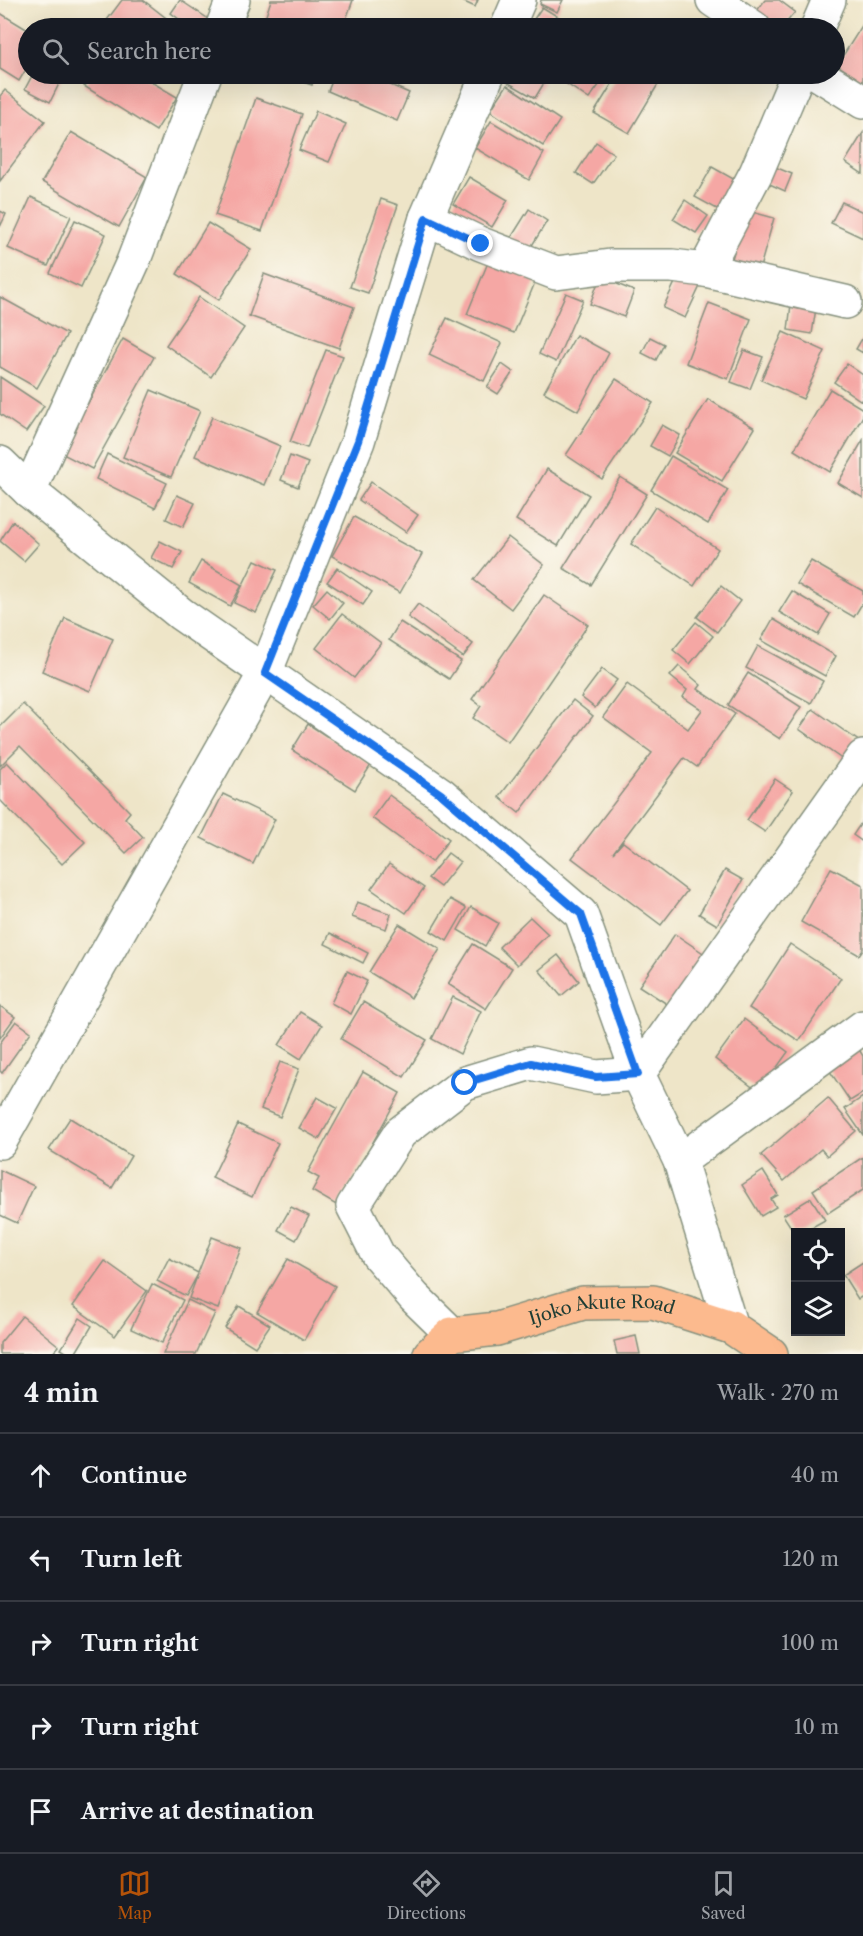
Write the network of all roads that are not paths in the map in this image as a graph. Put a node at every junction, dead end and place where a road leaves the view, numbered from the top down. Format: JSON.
{"nodes":[{"id":1,"x":233,"y":0,"type":"edge"},
{"id":2,"x":519,"y":0,"type":"edge"},
{"id":3,"x":713,"y":0,"type":"edge"},
{"id":4,"x":829,"y":0,"type":"edge"},
{"id":5,"x":226,"y":18,"type":"edge"},
{"id":6,"x":511,"y":18,"type":"edge"},
{"id":7,"x":739,"y":18,"type":"edge"},
{"id":8,"x":821,"y":18,"type":"edge"},
{"id":9,"x":201,"y":84,"type":"edge"},
{"id":10,"x":484,"y":84,"type":"edge"},
{"id":11,"x":794,"y":84,"type":"edge"},
{"id":12,"x":835,"y":84,"type":"edge"},
{"id":13,"x":863,"y":102,"type":"edge"},
{"id":14,"x":426,"y":218,"type":"junction"},
{"id":15,"x":705,"y":270,"type":"junction"},
{"id":16,"x":845,"y":302,"type":"dead end"},
{"id":17,"x":0,"y":463,"type":"edge"},
{"id":18,"x":29,"y":491,"type":"junction"},
{"id":19,"x":265,"y":673,"type":"junction"},
{"id":20,"x":863,"y":757,"type":"edge"},
{"id":21,"x":863,"y":1027,"type":"edge"},
{"id":22,"x":638,"y":1074,"type":"junction"},
{"id":23,"x":0,"y":1142,"type":"edge"},
{"id":24,"x":680,"y":1161,"type":"junction"},
{"id":25,"x":730,"y":1327,"type":"junction"},
{"id":26,"x":441,"y":1344,"type":"edge"},
{"id":27,"x":771,"y":1354,"type":"edge"}],
"edges":[{"from":1,"to":5,"type":"street"},
{"from":2,"to":6,"type":"street"},
{"from":3,"to":7,"type":"street"},
{"from":4,"to":8,"type":"street"},
{"from":9,"to":18,"type":"street"},
{"from":10,"to":14,"type":"street"},
{"from":11,"to":15,"type":"street"},
{"from":12,"to":13,"type":"street"},
{"from":14,"to":15,"type":"street"},
{"from":14,"to":19,"type":"street"},
{"from":15,"to":16,"type":"street"},
{"from":17,"to":18,"type":"street"},
{"from":18,"to":19,"type":"street"},
{"from":19,"to":22,"type":"street"},
{"from":19,"to":23,"type":"street"},
{"from":20,"to":22,"type":"street"},
{"from":21,"to":24,"type":"street"},
{"from":22,"to":24,"type":"street"},
{"from":22,"to":26,"type":"street"},
{"from":24,"to":25,"type":"street"},
{"from":25,"to":26,"type":"main road","name":"Ijoko Akute Road"},
{"from":25,"to":27,"type":"main road","name":"Ijoko Akute Road"}]}
